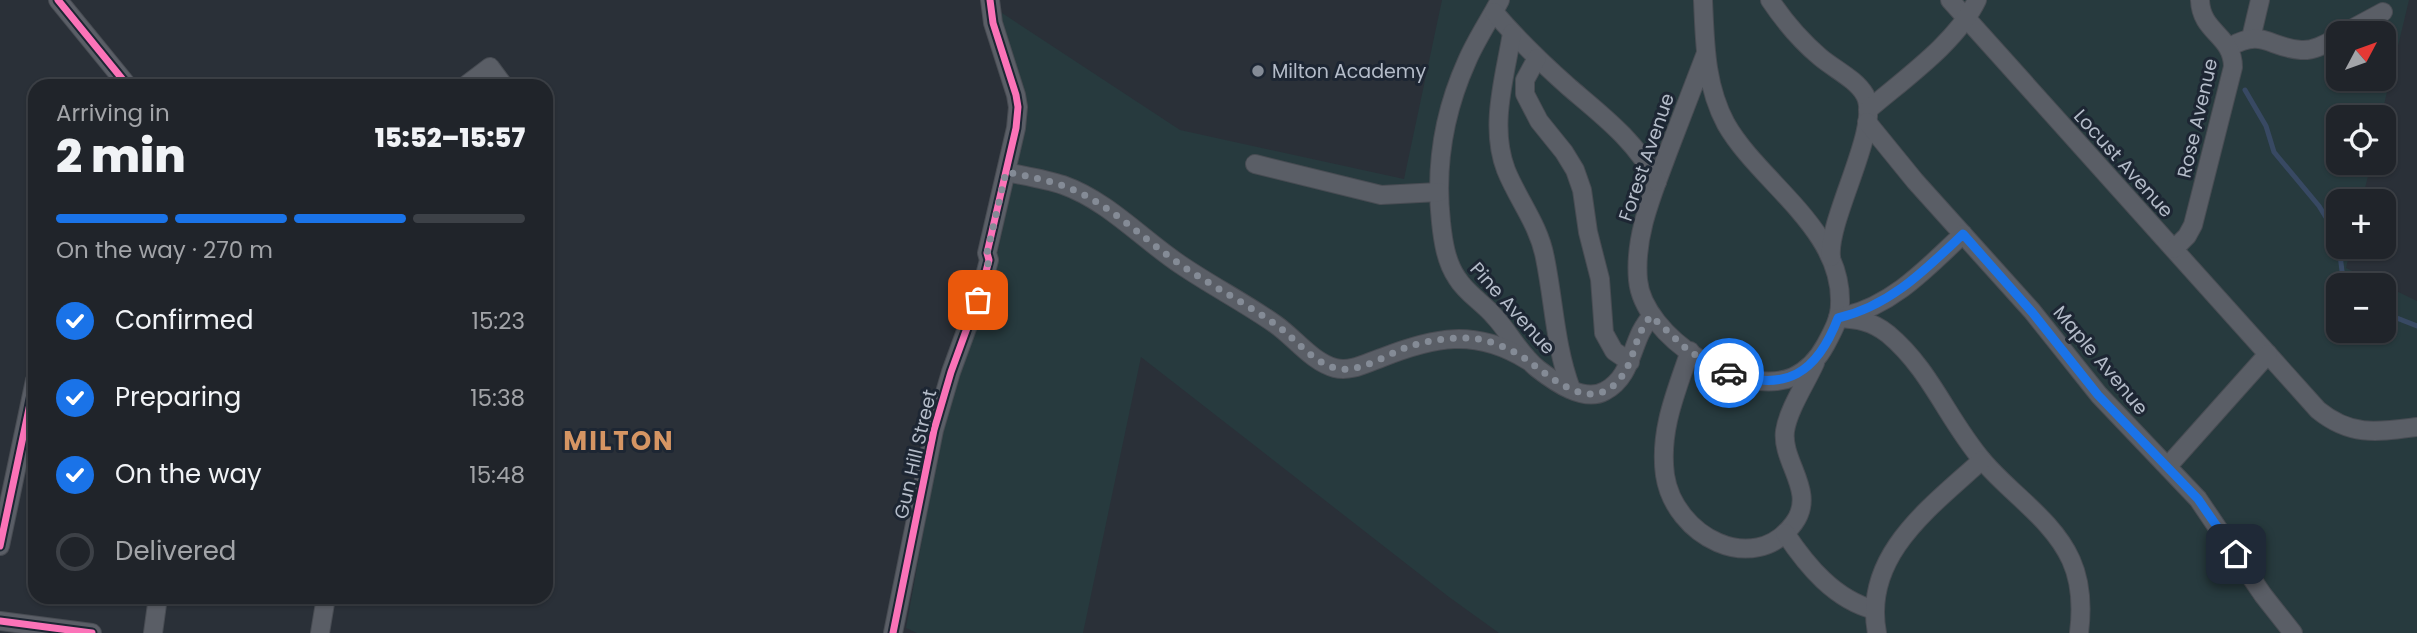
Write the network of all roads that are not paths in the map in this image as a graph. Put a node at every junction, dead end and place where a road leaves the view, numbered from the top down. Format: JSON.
{"nodes":[{"id":1,"x":58,"y":0,"type":"edge"},
{"id":2,"x":990,"y":0,"type":"edge"},
{"id":3,"x":1703,"y":0,"type":"edge"},
{"id":4,"x":1770,"y":0,"type":"edge"},
{"id":5,"x":1950,"y":0,"type":"edge"},
{"id":6,"x":1977,"y":0,"type":"edge"},
{"id":7,"x":2200,"y":0,"type":"edge"},
{"id":8,"x":2260,"y":0,"type":"edge"},
{"id":9,"x":1497,"y":6,"type":"edge"},
{"id":10,"x":2383,"y":12,"type":"dead end"},
{"id":11,"x":1967,"y":19,"type":"junction"},
{"id":12,"x":2366,"y":21,"type":"edge"},
{"id":13,"x":1512,"y":33,"type":"junction"},
{"id":14,"x":2251,"y":38,"type":"junction"},
{"id":15,"x":2326,"y":42,"type":"edge"},
{"id":16,"x":2230,"y":47,"type":"junction"},
{"id":17,"x":1706,"y":53,"type":"junction"},
{"id":18,"x":1537,"y":58,"type":"junction"},
{"id":19,"x":122,"y":79,"type":"edge"},
{"id":20,"x":474,"y":79,"type":"edge"},
{"id":21,"x":499,"y":79,"type":"edge"},
{"id":22,"x":1504,"y":82,"type":"junction"},
{"id":23,"x":1524,"y":86,"type":"junction"},
{"id":24,"x":1867,"y":116,"type":"junction"},
{"id":25,"x":1255,"y":163,"type":"dead end"},
{"id":26,"x":1006,"y":172,"type":"junction"},
{"id":27,"x":1657,"y":182,"type":"junction"},
{"id":28,"x":1439,"y":192,"type":"junction"},
{"id":29,"x":1963,"y":234,"type":"junction"},
{"id":30,"x":2174,"y":249,"type":"junction"},
{"id":31,"x":1832,"y":264,"type":"junction"},
{"id":32,"x":1651,"y":316,"type":"junction"},
{"id":33,"x":1838,"y":318,"type":"junction"},
{"id":34,"x":1690,"y":352,"type":"junction"},
{"id":35,"x":2268,"y":354,"type":"junction"},
{"id":36,"x":1819,"y":355,"type":"junction"},
{"id":37,"x":1527,"y":360,"type":"junction"},
{"id":38,"x":1630,"y":362,"type":"junction"},
{"id":39,"x":1571,"y":389,"type":"junction"},
{"id":40,"x":28,"y":413,"type":"edge"},
{"id":41,"x":2417,"y":427,"type":"edge"},
{"id":42,"x":1982,"y":460,"type":"junction"},
{"id":43,"x":2168,"y":466,"type":"junction"},
{"id":44,"x":1785,"y":533,"type":"junction"},
{"id":45,"x":0,"y":546,"type":"edge"},
{"id":46,"x":157,"y":604,"type":"edge"},
{"id":47,"x":325,"y":604,"type":"edge"},
{"id":48,"x":1875,"y":610,"type":"junction"},
{"id":49,"x":0,"y":621,"type":"edge"},
{"id":50,"x":31,"y":629,"type":"edge"},
{"id":51,"x":92,"y":633,"type":"edge"},
{"id":52,"x":153,"y":633,"type":"edge"},
{"id":53,"x":320,"y":633,"type":"edge"},
{"id":54,"x":893,"y":633,"type":"edge"},
{"id":55,"x":1877,"y":633,"type":"edge"},
{"id":56,"x":2079,"y":633,"type":"edge"},
{"id":57,"x":2293,"y":633,"type":"edge"}],
"edges":[{"from":1,"to":19,"type":"street"},
{"from":2,"to":26,"type":"street","name":"Gun Hill Street"},
{"from":3,"to":17,"type":"street"},
{"from":4,"to":24,"type":"street","name":"Maple Avenue"},
{"from":5,"to":11,"type":"street","name":"Locust Avenue"},
{"from":6,"to":11,"type":"street"},
{"from":7,"to":16,"type":"street","name":"Rose Avenue"},
{"from":8,"to":14,"type":"street"},
{"from":9,"to":13,"type":"street"},
{"from":9,"to":28,"type":"street","name":"Pine Avenue"},
{"from":10,"to":12,"type":"street"},
{"from":11,"to":24,"type":"street"},
{"from":11,"to":30,"type":"street","name":"Locust Avenue"},
{"from":13,"to":18,"type":"street"},
{"from":13,"to":22,"type":"street"},
{"from":14,"to":15,"type":"street"},
{"from":14,"to":16,"type":"street"},
{"from":16,"to":30,"type":"street","name":"Rose Avenue"},
{"from":17,"to":27,"type":"street","name":"Forest Avenue"},
{"from":17,"to":31,"type":"street"},
{"from":18,"to":23,"type":"street"},
{"from":18,"to":27,"type":"street"},
{"from":20,"to":21,"type":"street"},
{"from":22,"to":23,"type":"street"},
{"from":22,"to":39,"type":"street"},
{"from":23,"to":38,"type":"street"},
{"from":24,"to":29,"type":"street","name":"Maple Avenue"},
{"from":24,"to":31,"type":"street"},
{"from":25,"to":28,"type":"street"},
{"from":26,"to":37,"type":"street"},
{"from":26,"to":54,"type":"street","name":"Gun Hill Street"},
{"from":27,"to":32,"type":"street","name":"Forest Avenue"},
{"from":28,"to":37,"type":"street","name":"Pine Avenue"},
{"from":29,"to":33,"type":"street"},
{"from":29,"to":43,"type":"street","name":"Maple Avenue"},
{"from":30,"to":35,"type":"street","name":"Locust Avenue"},
{"from":31,"to":33,"type":"street"},
{"from":32,"to":34,"type":"street"},
{"from":32,"to":38,"type":"street","name":"Pine Avenue"},
{"from":33,"to":36,"type":"street"},
{"from":33,"to":42,"type":"street"},
{"from":34,"to":36,"type":"street"},
{"from":34,"to":44,"type":"street"},
{"from":35,"to":41,"type":"street","name":"Locust Avenue"},
{"from":35,"to":43,"type":"street"},
{"from":36,"to":44,"type":"street"},
{"from":37,"to":39,"type":"street","name":"Pine Avenue"},
{"from":38,"to":39,"type":"street","name":"Pine Avenue"},
{"from":40,"to":45,"type":"street"},
{"from":42,"to":48,"type":"street"},
{"from":42,"to":56,"type":"street"},
{"from":43,"to":57,"type":"street","name":"Maple Avenue"},
{"from":44,"to":48,"type":"street"},
{"from":46,"to":52,"type":"street"},
{"from":47,"to":53,"type":"street"},
{"from":48,"to":55,"type":"street"},
{"from":49,"to":50,"type":"street"},
{"from":50,"to":51,"type":"street"}]}
